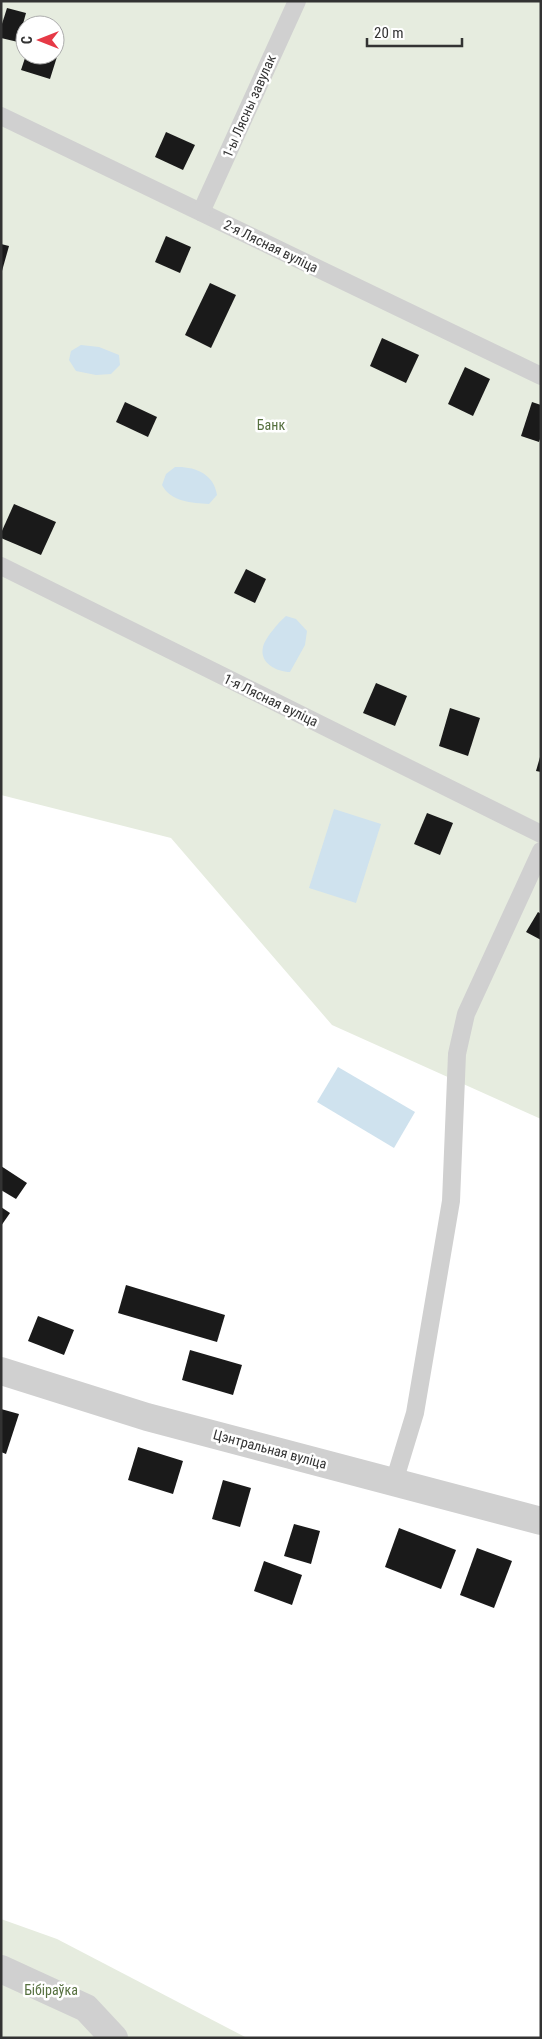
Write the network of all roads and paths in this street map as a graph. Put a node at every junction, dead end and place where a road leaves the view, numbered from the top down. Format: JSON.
{"nodes":[{"id":1,"x":297,"y":1,"type":"edge"},
{"id":2,"x":1,"y":116,"type":"edge"},
{"id":3,"x":201,"y":212,"type":"junction"},
{"id":4,"x":541,"y":376,"type":"edge"},
{"id":5,"x":1,"y":566,"type":"edge"},
{"id":6,"x":541,"y":834,"type":"edge"},
{"id":7,"x":541,"y":851,"type":"edge"},
{"id":8,"x":1,"y":1370,"type":"edge"},
{"id":9,"x":394,"y":1482,"type":"junction"},
{"id":10,"x":541,"y":1521,"type":"edge"},
{"id":11,"x":1,"y":1969,"type":"edge"},
{"id":12,"x":114,"y":2038,"type":"edge"}],
"edges":[{"from":1,"to":3,"type":"lane","name":"1-ы Лясны завулак"},
{"from":2,"to":3,"type":"lane","name":"2-я Лясная вуліца"},
{"from":3,"to":4,"type":"lane","name":"2-я Лясная вуліца"},
{"from":5,"to":6,"type":"lane","name":"1-я Лясная вуліца"},
{"from":7,"to":9,"type":"lane"},
{"from":8,"to":9,"type":"street","name":"Цэнтральная вуліца"},
{"from":9,"to":10,"type":"street","name":"Цэнтральная вуліца"},
{"from":11,"to":12,"type":"street"}]}
